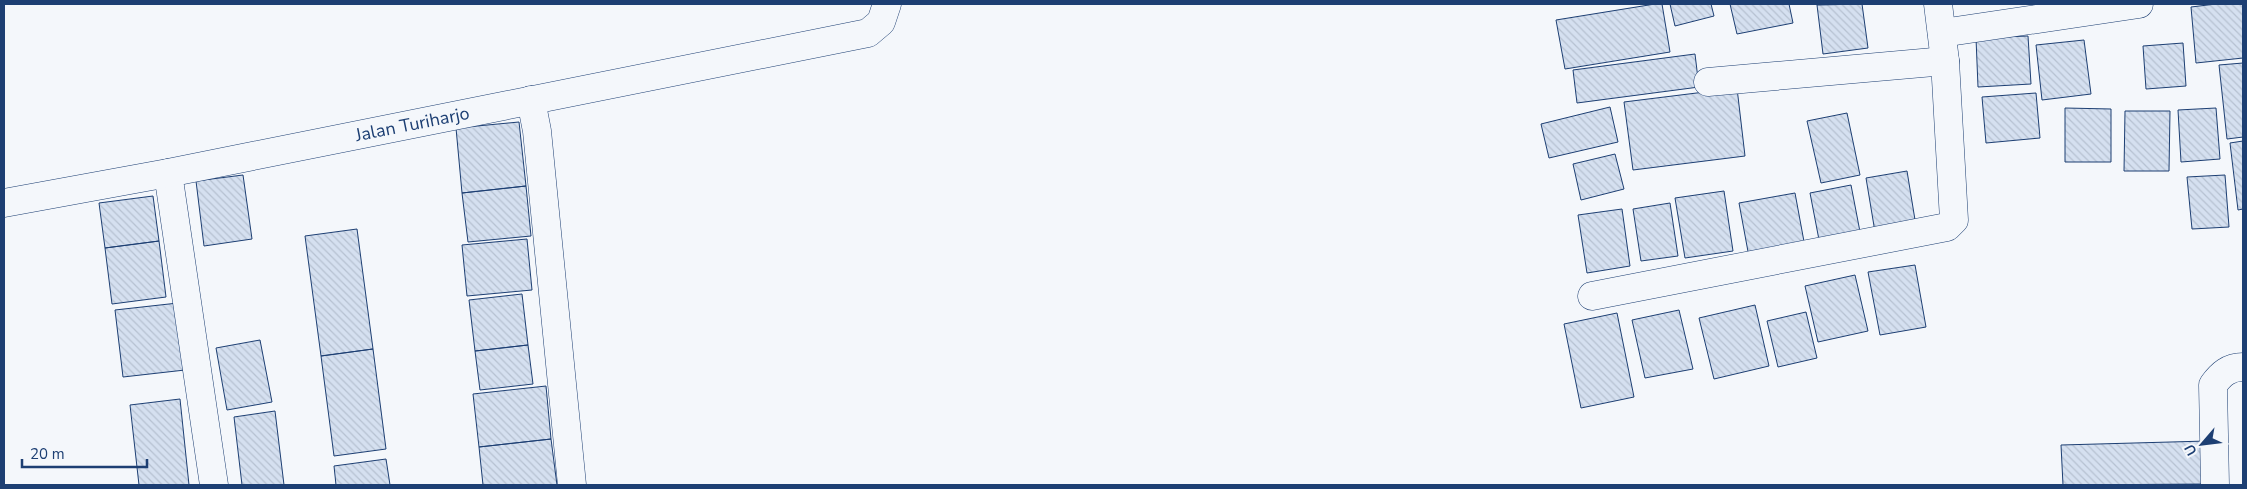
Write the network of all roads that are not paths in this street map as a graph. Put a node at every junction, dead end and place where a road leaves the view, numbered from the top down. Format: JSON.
{"nodes":[{"id":1,"x":887,"y":4,"type":"edge"},
{"id":2,"x":1938,"y":4,"type":"edge"},
{"id":3,"x":2139,"y":4,"type":"edge"},
{"id":4,"x":1942,"y":33,"type":"junction"},
{"id":5,"x":1945,"y":61,"type":"junction"},
{"id":6,"x":1708,"y":82,"type":"dead end"},
{"id":7,"x":531,"y":100,"type":"junction"},
{"id":8,"x":168,"y":173,"type":"junction"},
{"id":9,"x":4,"y":203,"type":"edge"},
{"id":10,"x":1592,"y":296,"type":"dead end"},
{"id":11,"x":2243,"y":367,"type":"edge"},
{"id":12,"x":214,"y":485,"type":"edge"},
{"id":13,"x":572,"y":485,"type":"edge"},
{"id":14,"x":2215,"y":485,"type":"edge"}],
"edges":[{"from":1,"to":7,"type":"street","name":"Jalan Turiharjo"},
{"from":2,"to":4,"type":"street"},
{"from":3,"to":4,"type":"street"},
{"from":4,"to":5,"type":"street"},
{"from":5,"to":6,"type":"street"},
{"from":5,"to":10,"type":"street"},
{"from":7,"to":8,"type":"street","name":"Jalan Turiharjo"},
{"from":7,"to":13,"type":"street"},
{"from":8,"to":9,"type":"street","name":"Jalan Turiharjo"},
{"from":8,"to":12,"type":"street"},
{"from":11,"to":14,"type":"street"}]}
